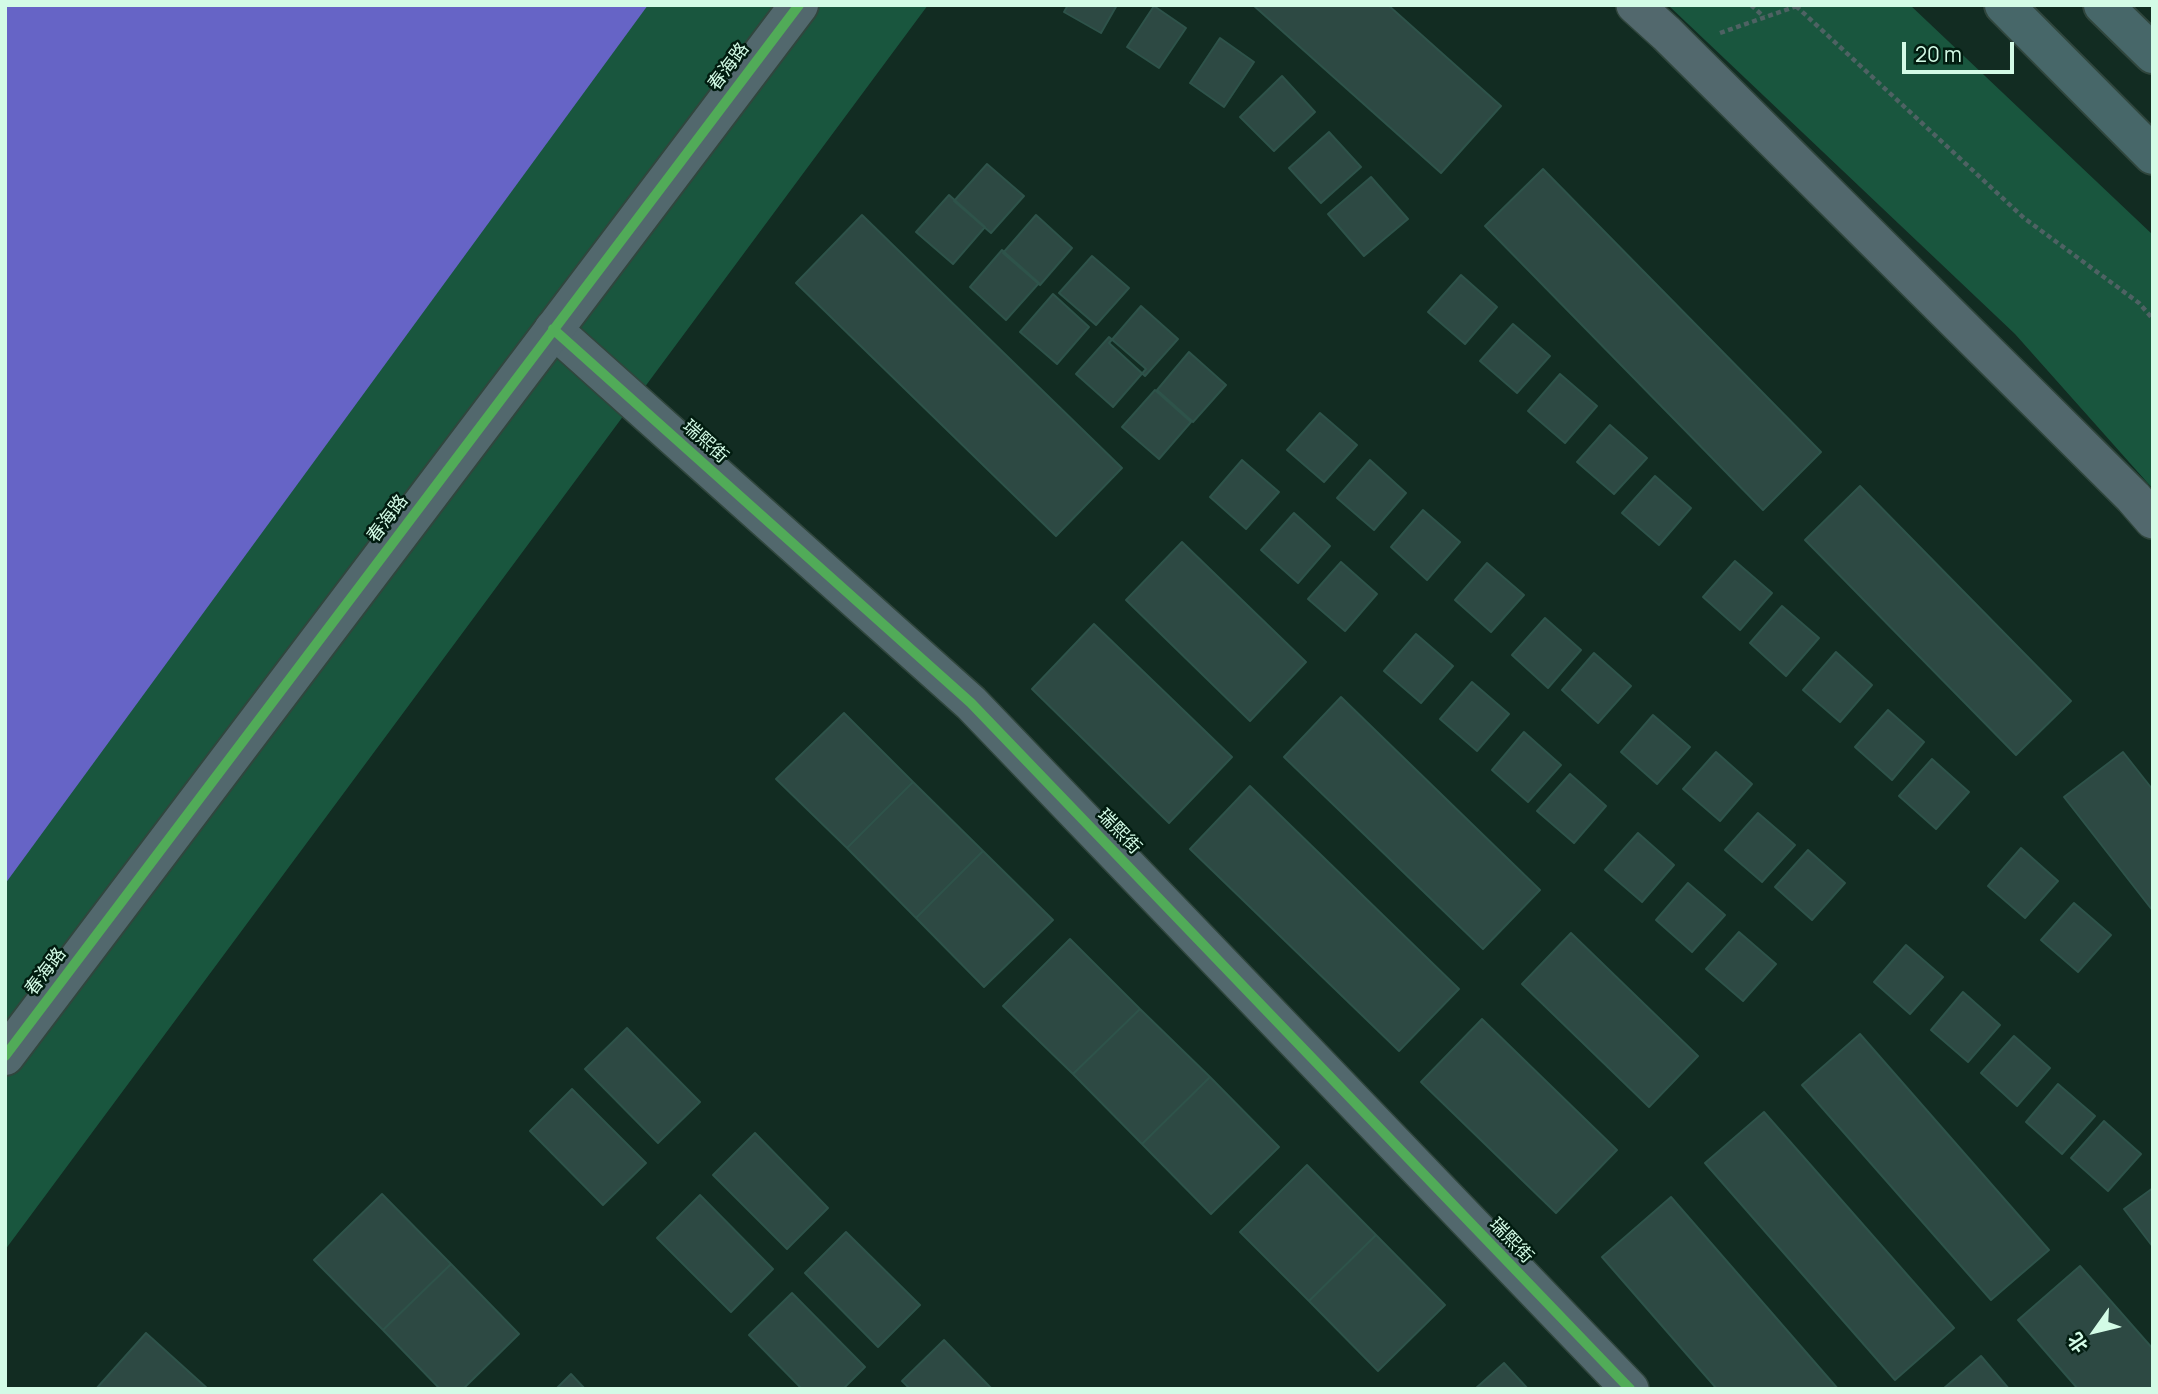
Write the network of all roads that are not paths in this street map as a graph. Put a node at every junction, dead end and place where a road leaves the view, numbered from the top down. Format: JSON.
{"nodes":[{"id":1,"x":800,"y":5,"type":"edge"},
{"id":2,"x":1635,"y":5,"type":"edge"},
{"id":3,"x":2004,"y":5,"type":"edge"},
{"id":4,"x":2103,"y":5,"type":"edge"},
{"id":5,"x":2153,"y":54,"type":"edge"},
{"id":6,"x":2153,"y":155,"type":"edge"},
{"id":7,"x":553,"y":329,"type":"junction"},
{"id":8,"x":2153,"y":520,"type":"edge"},
{"id":9,"x":5,"y":1056,"type":"edge"},
{"id":10,"x":1630,"y":1389,"type":"edge"}],
"edges":[{"from":1,"to":7,"type":"street","name":"春海路"},
{"from":2,"to":8,"type":"street"},
{"from":3,"to":6,"type":"main road"},
{"from":4,"to":5,"type":"main road"},
{"from":7,"to":9,"type":"street","name":"春海路"},
{"from":7,"to":10,"type":"street","name":"瑞熙街"}]}
